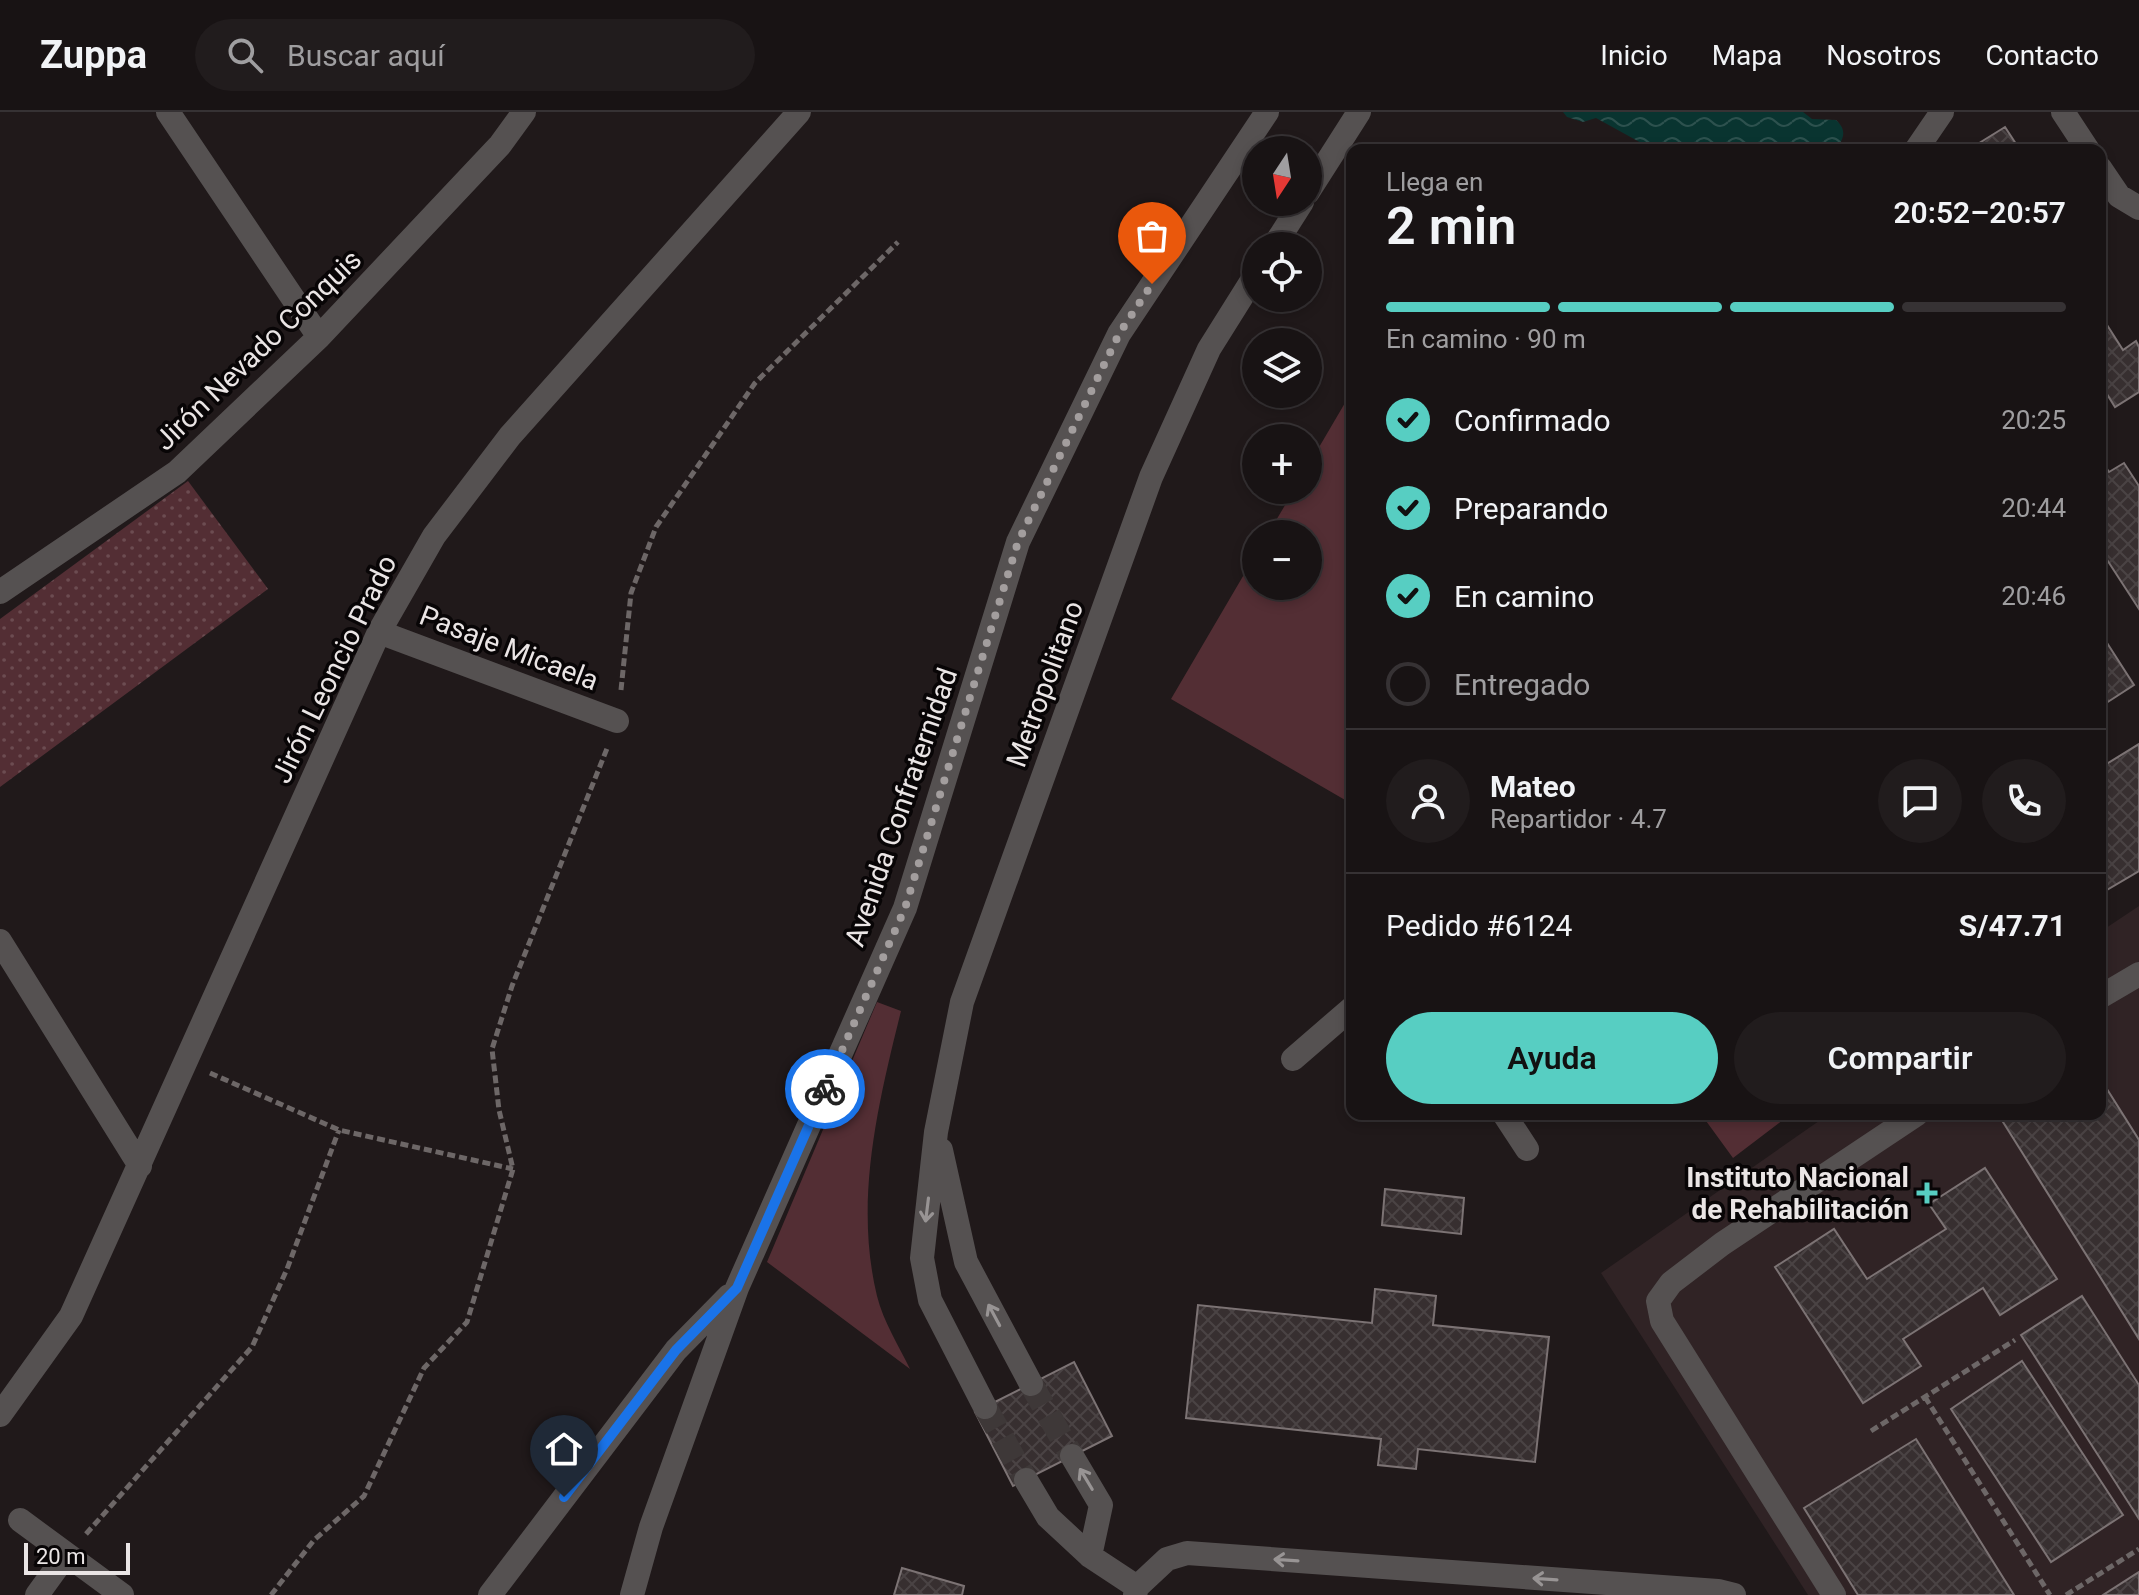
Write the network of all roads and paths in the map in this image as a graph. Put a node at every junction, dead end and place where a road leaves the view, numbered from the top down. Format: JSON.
{"nodes":[{"id":1,"x":168,"y":112,"type":"edge"},
{"id":2,"x":524,"y":112,"type":"edge"},
{"id":3,"x":799,"y":112,"type":"edge"},
{"id":4,"x":1267,"y":112,"type":"edge"},
{"id":5,"x":1359,"y":112,"type":"edge"},
{"id":6,"x":1942,"y":112,"type":"edge"},
{"id":7,"x":2063,"y":112,"type":"edge"},
{"id":8,"x":1920,"y":144,"type":"edge"},
{"id":9,"x":2084,"y":144,"type":"edge"},
{"id":10,"x":1322,"y":170,"type":"edge"},
{"id":11,"x":2106,"y":177,"type":"edge"},
{"id":12,"x":2139,"y":208,"type":"edge"},
{"id":13,"x":898,"y":242,"type":"dead end"},
{"id":14,"x":1242,"y":296,"type":"edge"},
{"id":15,"x":319,"y":337,"type":"junction"},
{"id":16,"x":0,"y":592,"type":"edge"},
{"id":17,"x":379,"y":632,"type":"junction"},
{"id":18,"x":617,"y":721,"type":"junction"},
{"id":19,"x":0,"y":941,"type":"edge"},
{"id":20,"x":2139,"y":974,"type":"edge"},
{"id":21,"x":2106,"y":993,"type":"edge"},
{"id":22,"x":1346,"y":1013,"type":"edge"},
{"id":23,"x":1293,"y":1059,"type":"dead end"},
{"id":24,"x":185,"y":1062,"type":"junction"},
{"id":25,"x":1508,"y":1120,"type":"edge"},
{"id":26,"x":1908,"y":1120,"type":"edge"},
{"id":27,"x":339,"y":1130,"type":"junction"},
{"id":28,"x":936,"y":1132,"type":"junction"},
{"id":29,"x":1527,"y":1149,"type":"dead end"},
{"id":30,"x":140,"y":1166,"type":"junction"},
{"id":31,"x":513,"y":1169,"type":"junction"},
{"id":32,"x":737,"y":1288,"type":"junction"},
{"id":33,"x":2015,"y":1340,"type":"dead end"},
{"id":34,"x":1031,"y":1384,"type":"tunnel mouth"},
{"id":35,"x":1925,"y":1397,"type":"junction"},
{"id":36,"x":985,"y":1407,"type":"tunnel mouth"},
{"id":37,"x":0,"y":1415,"type":"edge"},
{"id":38,"x":1871,"y":1431,"type":"dead end"},
{"id":39,"x":1072,"y":1456,"type":"tunnel mouth"},
{"id":40,"x":1026,"y":1480,"type":"tunnel mouth"},
{"id":41,"x":20,"y":1520,"type":"dead end"},
{"id":42,"x":2139,"y":1549,"type":"edge"},
{"id":43,"x":66,"y":1555,"type":"junction"},
{"id":44,"x":1090,"y":1556,"type":"junction"},
{"id":45,"x":1136,"y":1591,"type":"edge"},
{"id":46,"x":37,"y":1595,"type":"edge"},
{"id":47,"x":122,"y":1595,"type":"edge"},
{"id":48,"x":271,"y":1595,"type":"edge"},
{"id":49,"x":490,"y":1595,"type":"edge"},
{"id":50,"x":632,"y":1595,"type":"edge"},
{"id":51,"x":1734,"y":1595,"type":"edge"},
{"id":52,"x":1834,"y":1595,"type":"edge"},
{"id":53,"x":2050,"y":1595,"type":"edge"},
{"id":54,"x":2066,"y":1595,"type":"edge"}],
"edges":[{"from":1,"to":15,"type":"street"},
{"from":2,"to":15,"type":"street","name":"Jirón Nevado Conquis"},
{"from":3,"to":17,"type":"street","name":"Jirón Leoncio Prado"},
{"from":4,"to":32,"type":"street","name":"Avenida Confraternidad"},
{"from":5,"to":10,"type":"street"},
{"from":6,"to":8,"type":"street"},
{"from":7,"to":9,"type":"street"},
{"from":11,"to":12,"type":"street"},
{"from":13,"to":18,"type":"path"},
{"from":14,"to":28,"type":"street","name":"Metropolitano"},
{"from":15,"to":16,"type":"street","name":"Jirón Nevado Conquis"},
{"from":17,"to":18,"type":"street","name":"Pasaje Micaela"},
{"from":17,"to":24,"type":"street","name":"Jirón Leoncio Prado"},
{"from":18,"to":31,"type":"path"},
{"from":19,"to":30,"type":"street"},
{"from":20,"to":21,"type":"street"},
{"from":22,"to":23,"type":"street"},
{"from":24,"to":27,"type":"path"},
{"from":24,"to":30,"type":"street","name":"Jirón Leoncio Prado"},
{"from":25,"to":29,"type":"street"},
{"from":26,"to":52,"type":"street"},
{"from":27,"to":31,"type":"path"},
{"from":27,"to":43,"type":"path"},
{"from":34,"to":28,"type":"street","name":"Metropolitano","one_way":true},
{"from":28,"to":36,"type":"street","name":"Metropolitano","one_way":true},
{"from":30,"to":37,"type":"street","name":"Jirón Leoncio Prado"},
{"from":31,"to":48,"type":"path"},
{"from":32,"to":49,"type":"street"},
{"from":32,"to":50,"type":"street","name":"Avenida Confraternidad"},
{"from":33,"to":35,"type":"path"},
{"from":35,"to":38,"type":"path"},
{"from":35,"to":53,"type":"path"},
{"from":44,"to":39,"type":"street","one_way":true},
{"from":40,"to":44,"type":"street"},
{"from":41,"to":43,"type":"street"},
{"from":42,"to":54,"type":"path"},
{"from":43,"to":46,"type":"street"},
{"from":43,"to":47,"type":"street"},
{"from":44,"to":45,"type":"street"},
{"from":51,"to":45,"type":"street","one_way":true}]}
